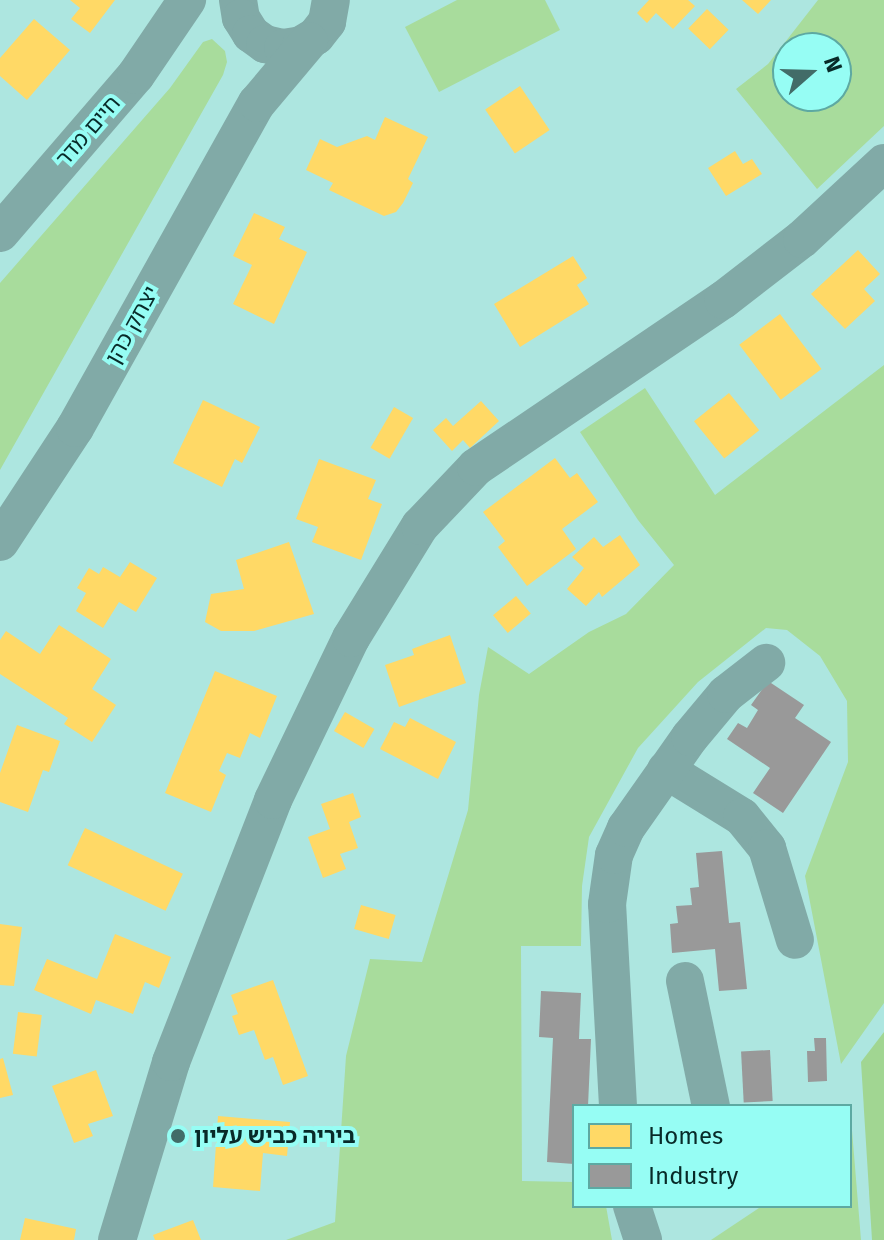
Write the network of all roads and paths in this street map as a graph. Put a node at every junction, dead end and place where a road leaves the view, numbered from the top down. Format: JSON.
{"nodes":[{"id":1,"x":183,"y":7,"type":"edge"},
{"id":2,"x":328,"y":16,"type":"edge"},
{"id":3,"x":245,"y":20,"type":"edge"},
{"id":4,"x":257,"y":103,"type":"junction"},
{"id":5,"x":884,"y":163,"type":"edge"},
{"id":6,"x":0,"y":233,"type":"edge"},
{"id":7,"x":0,"y":542,"type":"edge"},
{"id":8,"x":766,"y":663,"type":"dead end"},
{"id":9,"x":666,"y":770,"type":"junction"},
{"id":10,"x":795,"y":940,"type":"dead end"},
{"id":11,"x":685,"y":981,"type":"dead end"},
{"id":12,"x":618,"y":1104,"type":"edge"},
{"id":13,"x":711,"y":1104,"type":"edge"},
{"id":14,"x":117,"y":1240,"type":"edge"}],
"edges":[{"from":1,"to":3,"type":"street","name":"חיים מדר"},
{"from":1,"to":6,"type":"street","name":"חיים מדר"},
{"from":2,"to":3,"type":"street","name":"חיים מדר"},
{"from":2,"to":4,"type":"street","name":"יצחק כהן"},
{"from":3,"to":4,"type":"street","name":"יצחק כהן"},
{"from":4,"to":7,"type":"street","name":"יצחק כהן"},
{"from":5,"to":14,"type":"street"},
{"from":8,"to":9,"type":"street"},
{"from":9,"to":10,"type":"street"},
{"from":9,"to":12,"type":"street"},
{"from":11,"to":13,"type":"street"}]}
